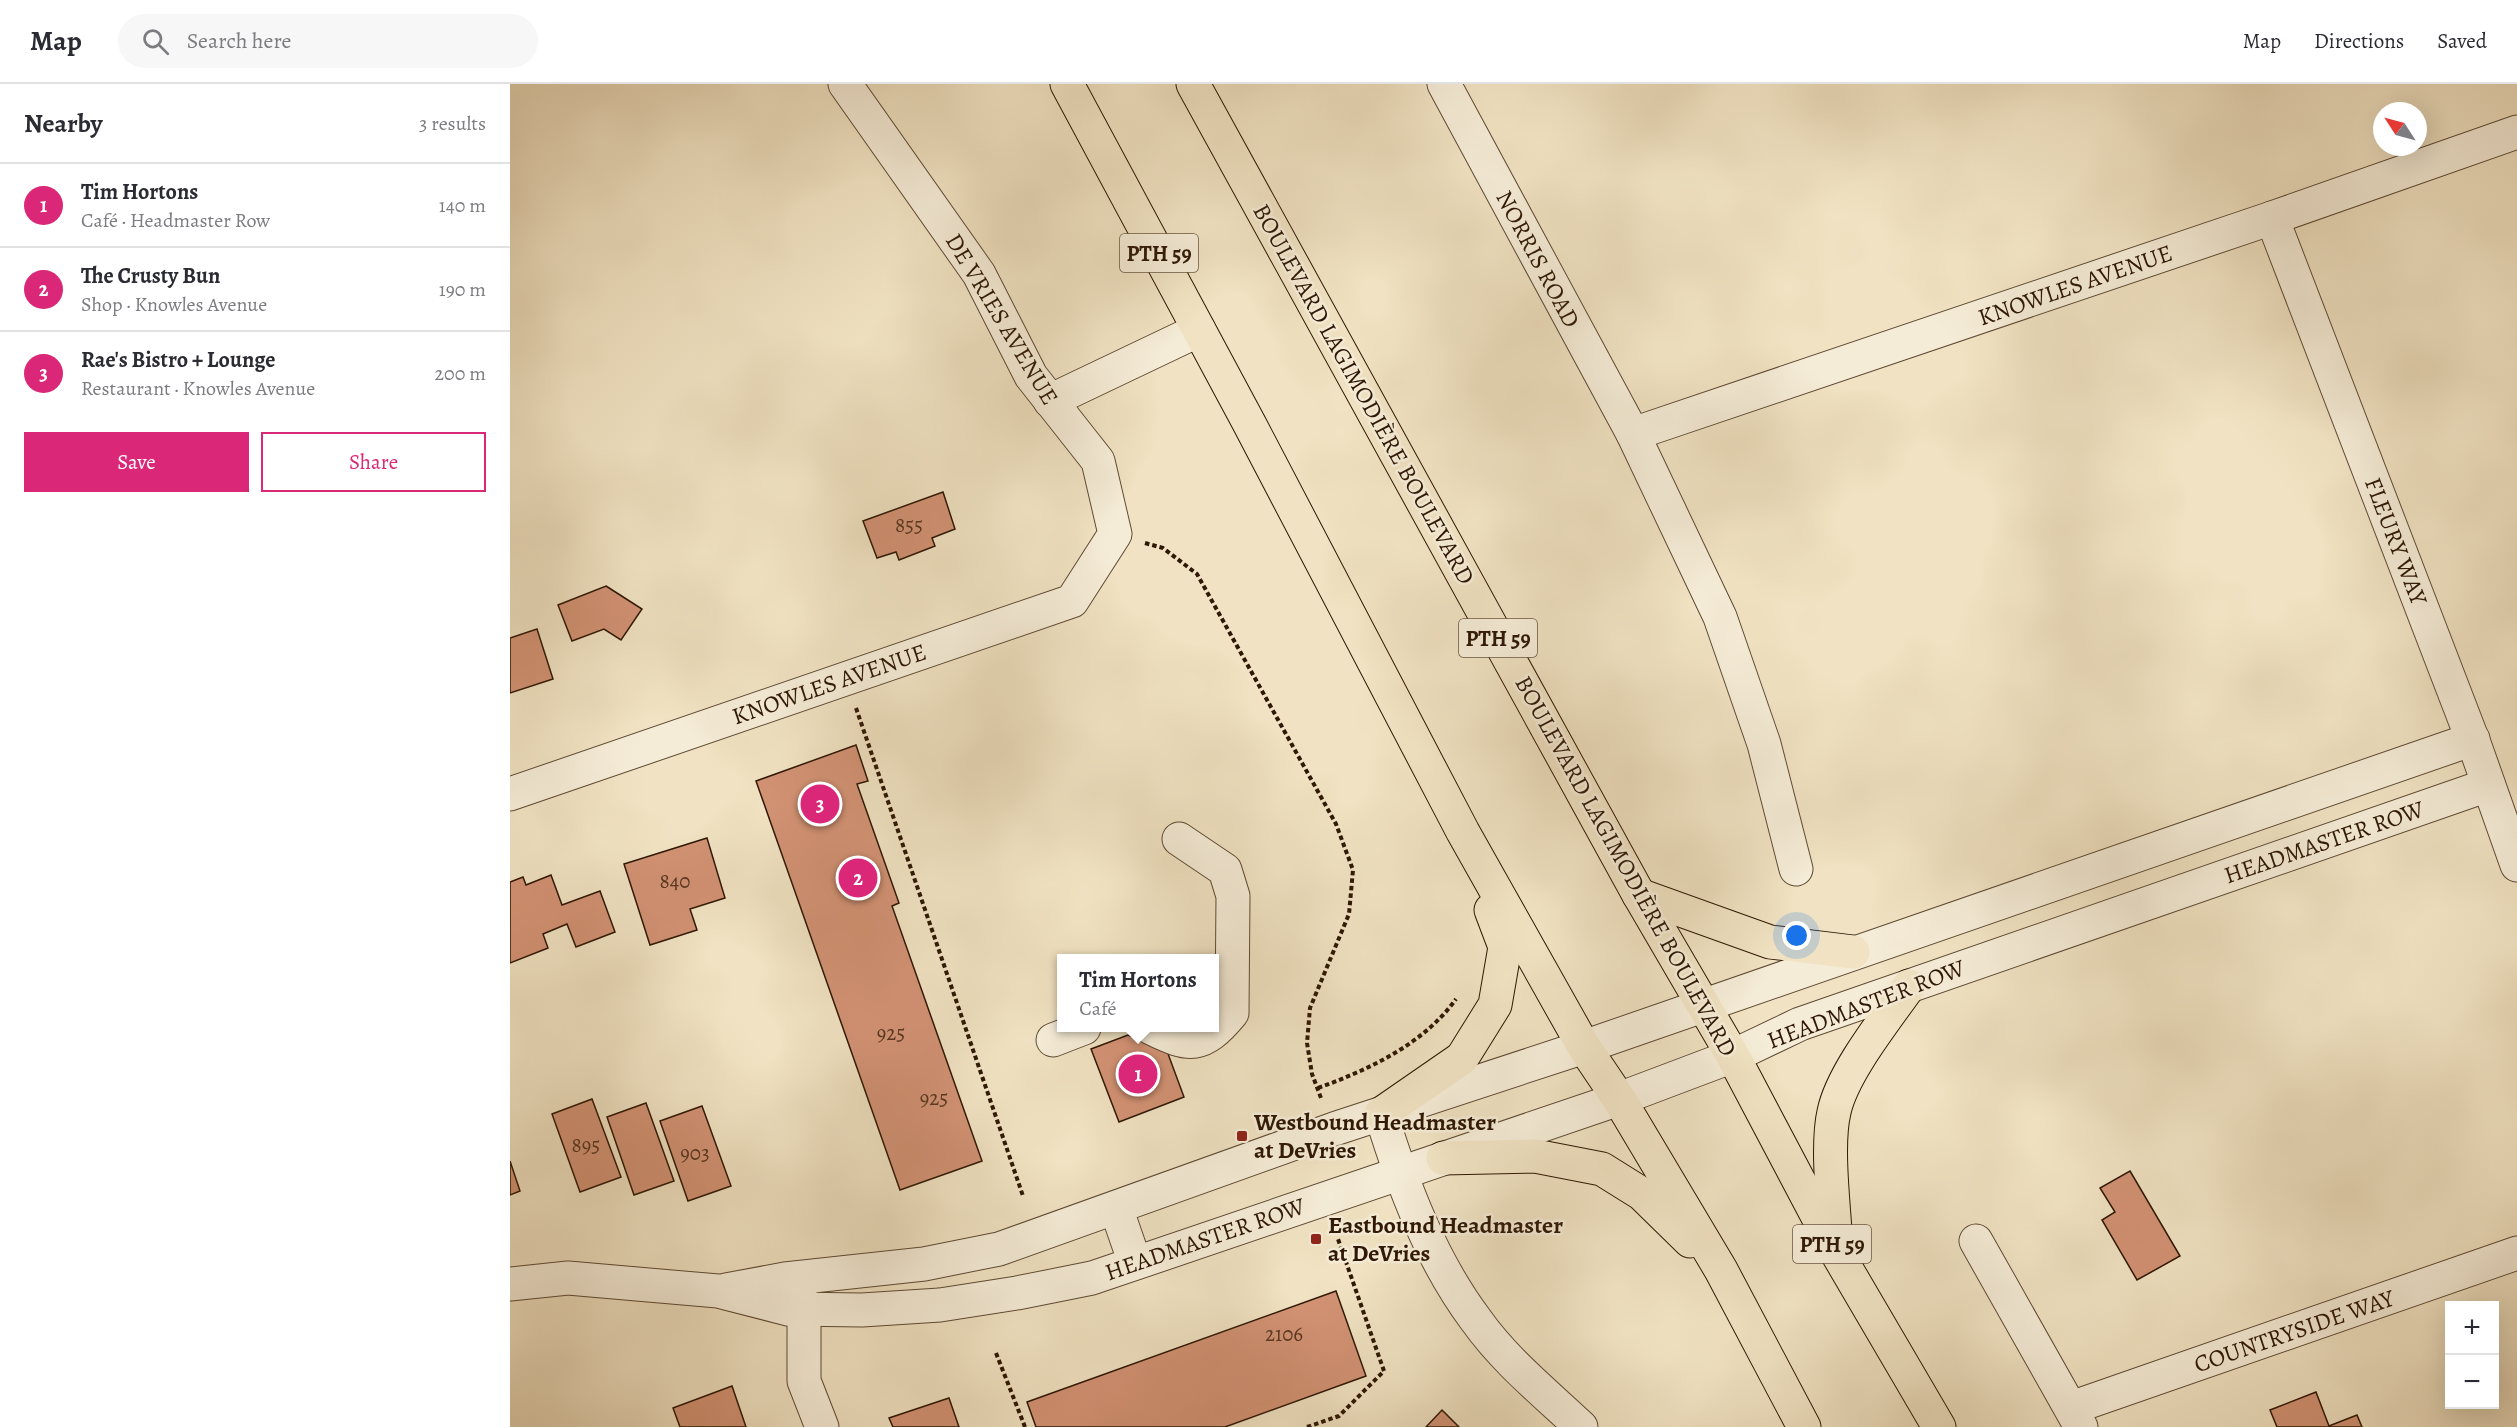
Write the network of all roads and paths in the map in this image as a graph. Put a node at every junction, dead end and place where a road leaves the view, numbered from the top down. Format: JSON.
{"nodes":[{"id":1,"x":845,"y":84,"type":"edge"},
{"id":2,"x":1067,"y":84,"type":"edge"},
{"id":3,"x":1193,"y":84,"type":"edge"},
{"id":4,"x":1444,"y":84,"type":"edge"},
{"id":5,"x":2517,"y":132,"type":"edge"},
{"id":6,"x":2272,"y":218,"type":"junction"},
{"id":7,"x":1199,"y":330,"type":"junction"},
{"id":8,"x":1050,"y":401,"type":"junction"},
{"id":9,"x":1633,"y":435,"type":"junction"},
{"id":10,"x":1115,"y":534,"type":"junction"},
{"id":11,"x":845,"y":679,"type":"junction"},
{"id":12,"x":2473,"y":739,"type":"junction"},
{"id":13,"x":2488,"y":785,"type":"junction"},
{"id":14,"x":510,"y":794,"type":"edge"},
{"id":15,"x":1463,"y":832,"type":"junction"},
{"id":16,"x":1179,"y":839,"type":"dead end"},
{"id":17,"x":2517,"y":864,"type":"edge"},
{"id":18,"x":1796,"y":869,"type":"dead end"},
{"id":19,"x":1639,"y":895,"type":"junction"},
{"id":20,"x":1853,"y":952,"type":"junction"},
{"id":21,"x":1909,"y":986,"type":"junction"},
{"id":22,"x":1462,"y":992,"type":"dead end"},
{"id":23,"x":1701,"y":1005,"type":"junction"},
{"id":24,"x":1219,"y":1028,"type":"edge"},
{"id":25,"x":1074,"y":1032,"type":"edge"},
{"id":26,"x":1160,"y":1032,"type":"edge"},
{"id":27,"x":1213,"y":1032,"type":"edge"},
{"id":28,"x":1053,"y":1040,"type":"dead end"},
{"id":29,"x":1584,"y":1047,"type":"junction"},
{"id":30,"x":1733,"y":1056,"type":"junction"},
{"id":31,"x":1318,"y":1088,"type":"junction"},
{"id":32,"x":1619,"y":1099,"type":"junction"},
{"id":33,"x":1382,"y":1114,"type":"junction"},
{"id":34,"x":1334,"y":1129,"type":"junction"},
{"id":35,"x":1443,"y":1158,"type":"junction"},
{"id":36,"x":1399,"y":1173,"type":"junction"},
{"id":37,"x":1023,"y":1196,"type":"dead end"},
{"id":38,"x":1116,"y":1208,"type":"junction"},
{"id":39,"x":1338,"y":1239,"type":"dead end"},
{"id":40,"x":1976,"y":1240,"type":"dead end"},
{"id":41,"x":1836,"y":1253,"type":"junction"},
{"id":42,"x":2517,"y":1253,"type":"edge"},
{"id":43,"x":1136,"y":1263,"type":"junction"},
{"id":44,"x":1721,"y":1270,"type":"junction"},
{"id":45,"x":796,"y":1277,"type":"junction"},
{"id":46,"x":510,"y":1284,"type":"edge"},
{"id":47,"x":718,"y":1291,"type":"junction"},
{"id":48,"x":804,"y":1309,"type":"junction"},
{"id":49,"x":996,"y":1353,"type":"dead end"},
{"id":50,"x":2076,"y":1418,"type":"edge"},
{"id":51,"x":822,"y":1427,"type":"edge"},
{"id":52,"x":1025,"y":1427,"type":"edge"},
{"id":53,"x":1307,"y":1427,"type":"edge"},
{"id":54,"x":1581,"y":1427,"type":"edge"},
{"id":55,"x":1804,"y":1427,"type":"edge"},
{"id":56,"x":1939,"y":1427,"type":"edge"}],
"edges":[{"from":1,"to":8,"type":"street","name":"DE VRIES AVENUE"},
{"from":2,"to":7,"type":"main road","number":"PTH 59"},
{"from":3,"to":19,"type":"main road","name":"BOULEVARD LAGIMODIÈRE BOULEVARD","number":"PTH 59"},
{"from":4,"to":9,"type":"street","name":"NORRIS ROAD"},
{"from":5,"to":6,"type":"street","name":"KNOWLES AVENUE"},
{"from":6,"to":9,"type":"street","name":"KNOWLES AVENUE"},
{"from":6,"to":12,"type":"street","name":"FLEURY WAY"},
{"from":7,"to":8,"type":"street"},
{"from":7,"to":15,"type":"main road","number":"PTH 59"},
{"from":8,"to":10,"type":"street","name":"DE VRIES AVENUE"},
{"from":9,"to":18,"type":"street","name":"NORRIS ROAD"},
{"from":10,"to":11,"type":"street","name":"KNOWLES AVENUE"},
{"from":10,"to":31,"type":"path"},
{"from":11,"to":14,"type":"street","name":"KNOWLES AVENUE"},
{"from":11,"to":37,"type":"path"},
{"from":12,"to":13,"type":"street","name":"FLEURY WAY"},
{"from":12,"to":20,"type":"street","name":"HEADMASTER ROW"},
{"from":13,"to":17,"type":"street","name":"FLEURY WAY"},
{"from":13,"to":21,"type":"street","name":"HEADMASTER ROW"},
{"from":15,"to":29,"type":"main road","number":"PTH 59"},
{"from":15,"to":33,"type":"main road"},
{"from":16,"to":24,"type":"street"},
{"from":19,"to":20,"type":"main road"},
{"from":19,"to":23,"type":"main road","name":"BOULEVARD LAGIMODIÈRE BOULEVARD","number":"PTH 59"},
{"from":20,"to":23,"type":"street","name":"HEADMASTER ROW"},
{"from":21,"to":30,"type":"street","name":"HEADMASTER ROW"},
{"from":21,"to":41,"type":"main road"},
{"from":22,"to":31,"type":"path"},
{"from":23,"to":29,"type":"street","name":"HEADMASTER ROW"},
{"from":23,"to":30,"type":"main road","name":"BOULEVARD LAGIMODIÈRE BOULEVARD","number":"PTH 59"},
{"from":25,"to":28,"type":"street"},
{"from":26,"to":27,"type":"street"},
{"from":29,"to":32,"type":"main road","number":"PTH 59"},
{"from":29,"to":33,"type":"street","name":"HEADMASTER ROW"},
{"from":30,"to":32,"type":"street","name":"HEADMASTER ROW"},
{"from":30,"to":41,"type":"main road","name":"BOULEVARD LAGIMODIÈRE BOULEVARD","number":"PTH 59"},
{"from":31,"to":34,"type":"path"},
{"from":32,"to":35,"type":"street","name":"HEADMASTER ROW"},
{"from":32,"to":44,"type":"main road","number":"PTH 59"},
{"from":33,"to":34,"type":"street","name":"HEADMASTER ROW"},
{"from":33,"to":36,"type":"street"},
{"from":34,"to":38,"type":"street","name":"HEADMASTER ROW"},
{"from":35,"to":36,"type":"street","name":"HEADMASTER ROW"},
{"from":35,"to":44,"type":"main road"},
{"from":36,"to":43,"type":"street","name":"HEADMASTER ROW"},
{"from":36,"to":54,"type":"street"},
{"from":38,"to":43,"type":"street"},
{"from":38,"to":45,"type":"street","name":"HEADMASTER ROW"},
{"from":39,"to":53,"type":"path"},
{"from":40,"to":50,"type":"street"},
{"from":41,"to":56,"type":"main road","name":"BOULEVARD LAGIMODIÈRE BOULEVARD","number":"PTH 59"},
{"from":42,"to":50,"type":"street","name":"COUNTRYSIDE WAY"},
{"from":43,"to":48,"type":"street","name":"HEADMASTER ROW"},
{"from":44,"to":55,"type":"main road","number":"PTH 59"},
{"from":45,"to":47,"type":"street","name":"HEADMASTER ROW"},
{"from":45,"to":48,"type":"street"},
{"from":46,"to":47,"type":"street","name":"HEADMASTER ROW"},
{"from":47,"to":48,"type":"street","name":"HEADMASTER ROW"},
{"from":48,"to":51,"type":"street"},
{"from":49,"to":52,"type":"path"}]}
